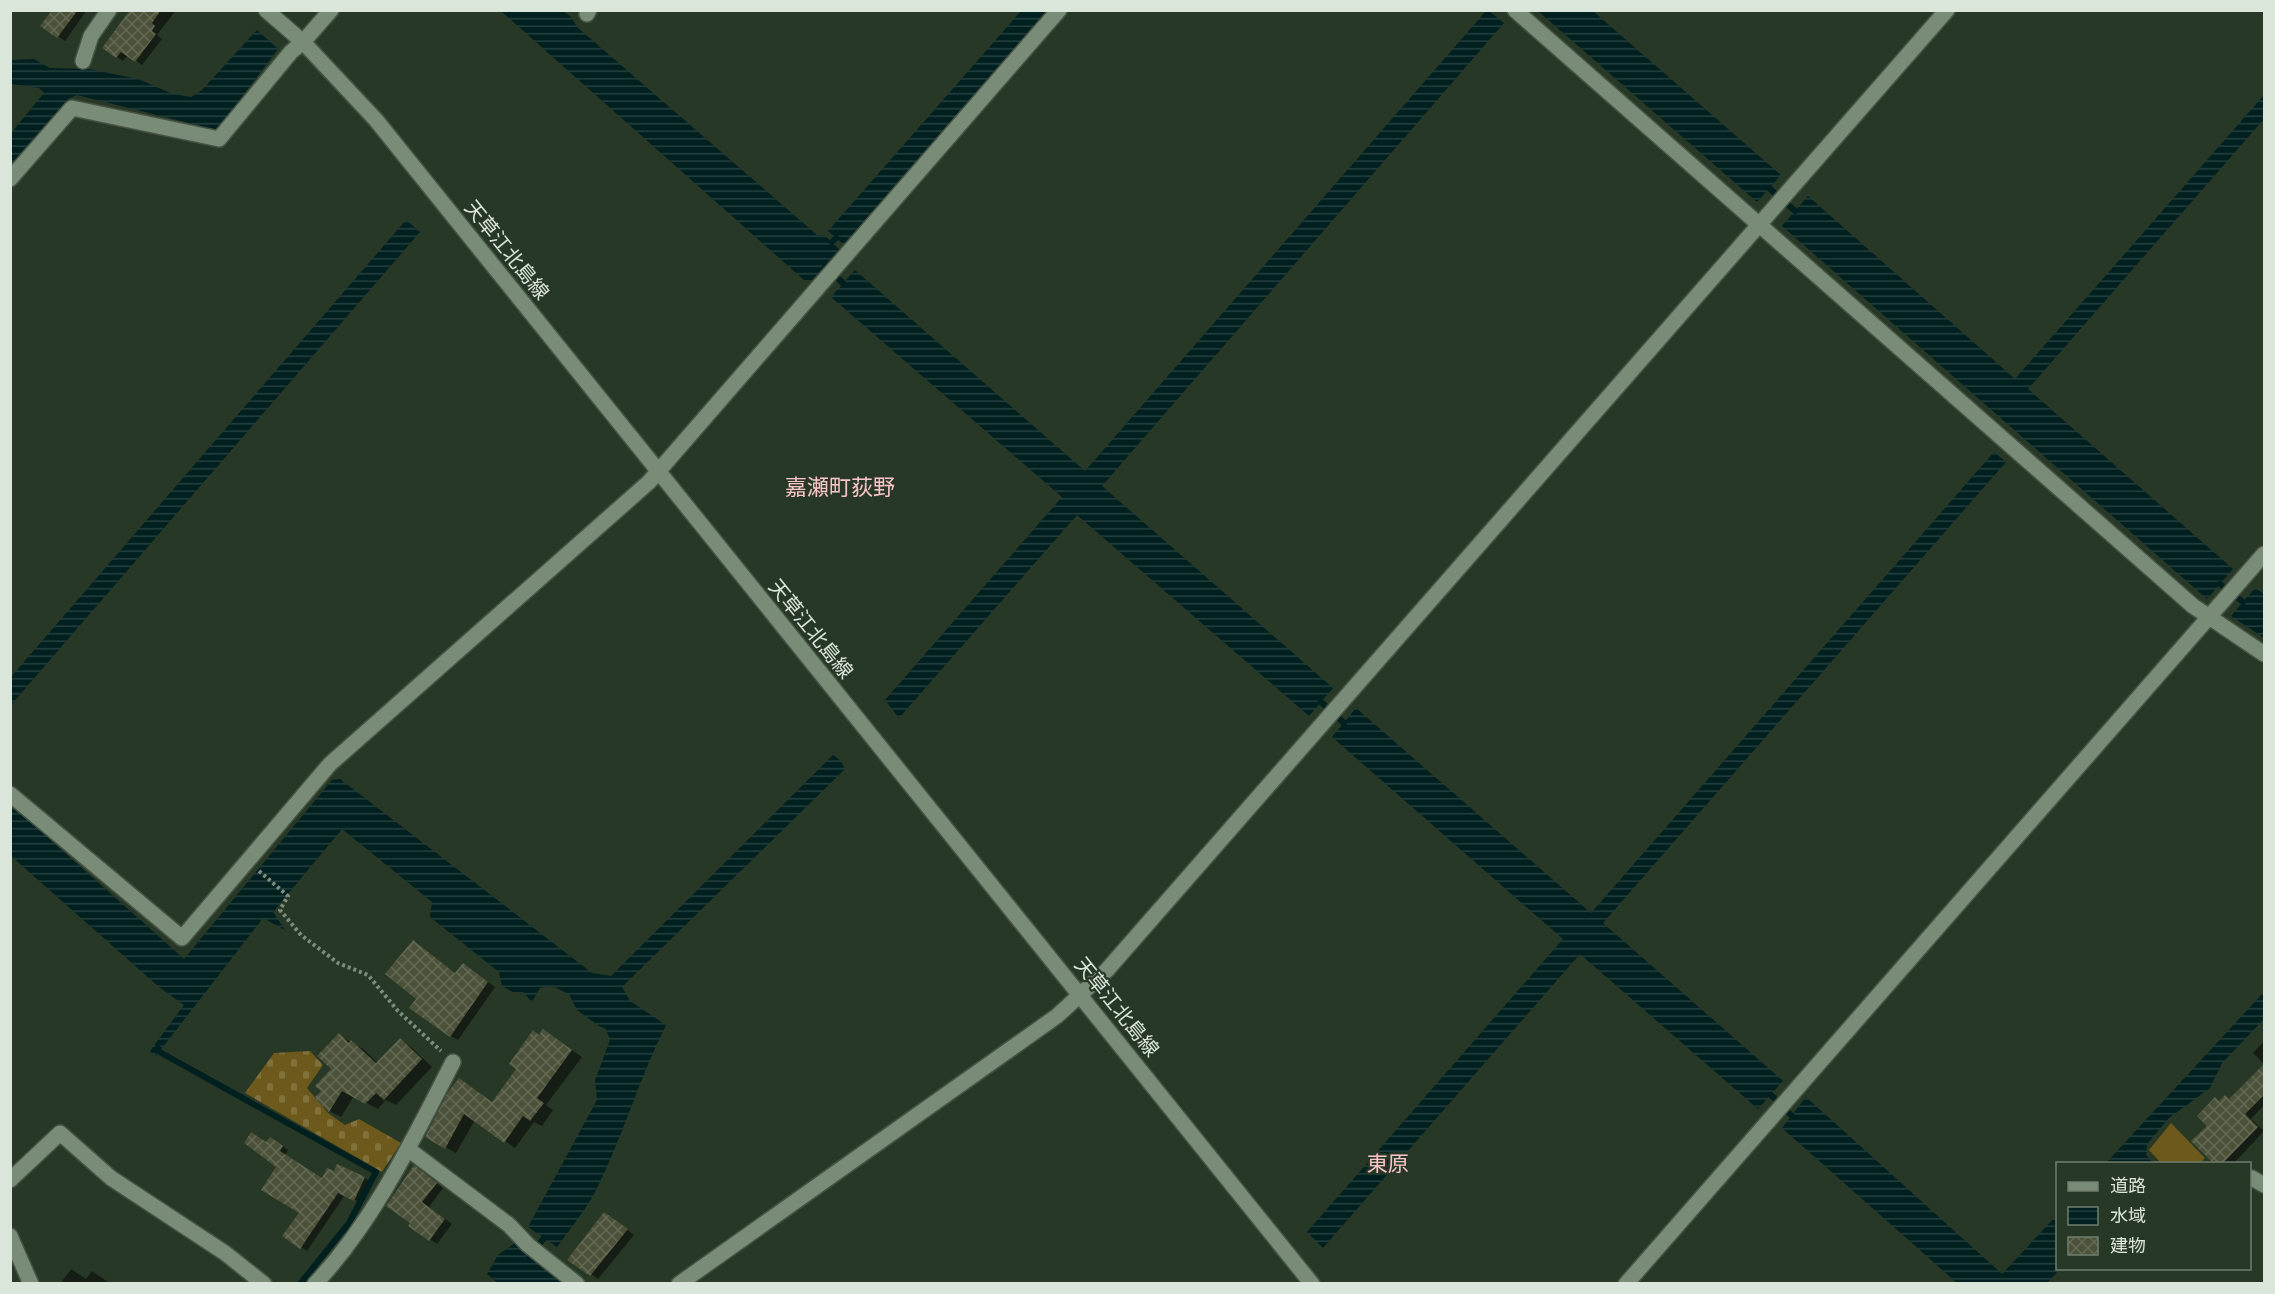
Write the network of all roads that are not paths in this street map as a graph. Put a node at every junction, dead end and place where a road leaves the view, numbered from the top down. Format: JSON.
{"nodes":[{"id":1,"x":109,"y":10,"type":"edge"},
{"id":2,"x":266,"y":10,"type":"edge"},
{"id":3,"x":331,"y":10,"type":"edge"},
{"id":4,"x":1059,"y":10,"type":"edge"},
{"id":5,"x":1515,"y":10,"type":"edge"},
{"id":6,"x":1947,"y":10,"type":"edge"},
{"id":7,"x":303,"y":42,"type":"junction"},
{"id":8,"x":83,"y":61,"type":"dead end"},
{"id":9,"x":10,"y":179,"type":"edge"},
{"id":10,"x":1759,"y":225,"type":"junction"},
{"id":11,"x":657,"y":472,"type":"junction"},
{"id":12,"x":2265,"y":554,"type":"edge"},
{"id":13,"x":2209,"y":618,"type":"junction"},
{"id":14,"x":2265,"y":654,"type":"edge"},
{"id":15,"x":11,"y":795,"type":"edge"},
{"id":16,"x":1081,"y":995,"type":"junction"},
{"id":17,"x":453,"y":1062,"type":"road end"},
{"id":18,"x":408,"y":1149,"type":"junction"},
{"id":19,"x":10,"y":1180,"type":"edge"},
{"id":20,"x":10,"y":1236,"type":"edge"},
{"id":21,"x":31,"y":1284,"type":"edge"},
{"id":22,"x":264,"y":1284,"type":"edge"},
{"id":23,"x":315,"y":1284,"type":"edge"},
{"id":24,"x":576,"y":1284,"type":"edge"},
{"id":25,"x":679,"y":1284,"type":"edge"},
{"id":26,"x":1312,"y":1284,"type":"edge"},
{"id":27,"x":1626,"y":1284,"type":"edge"}],
"edges":[{"from":1,"to":8,"type":"street"},
{"from":2,"to":7,"type":"street","name":"天草江北島線"},
{"from":3,"to":7,"type":"street"},
{"from":4,"to":11,"type":"street"},
{"from":5,"to":10,"type":"street"},
{"from":6,"to":10,"type":"street"},
{"from":7,"to":9,"type":"street"},
{"from":7,"to":11,"type":"street","name":"天草江北島線"},
{"from":10,"to":13,"type":"street"},
{"from":10,"to":16,"type":"street"},
{"from":11,"to":15,"type":"street"},
{"from":11,"to":16,"type":"street","name":"天草江北島線"},
{"from":12,"to":13,"type":"street"},
{"from":13,"to":14,"type":"street"},
{"from":13,"to":27,"type":"street"},
{"from":16,"to":25,"type":"street"},
{"from":16,"to":26,"type":"street","name":"天草江北島線"},
{"from":17,"to":18,"type":"street"},
{"from":18,"to":23,"type":"street"},
{"from":18,"to":24,"type":"street"},
{"from":19,"to":22,"type":"street"},
{"from":20,"to":21,"type":"street"}]}
